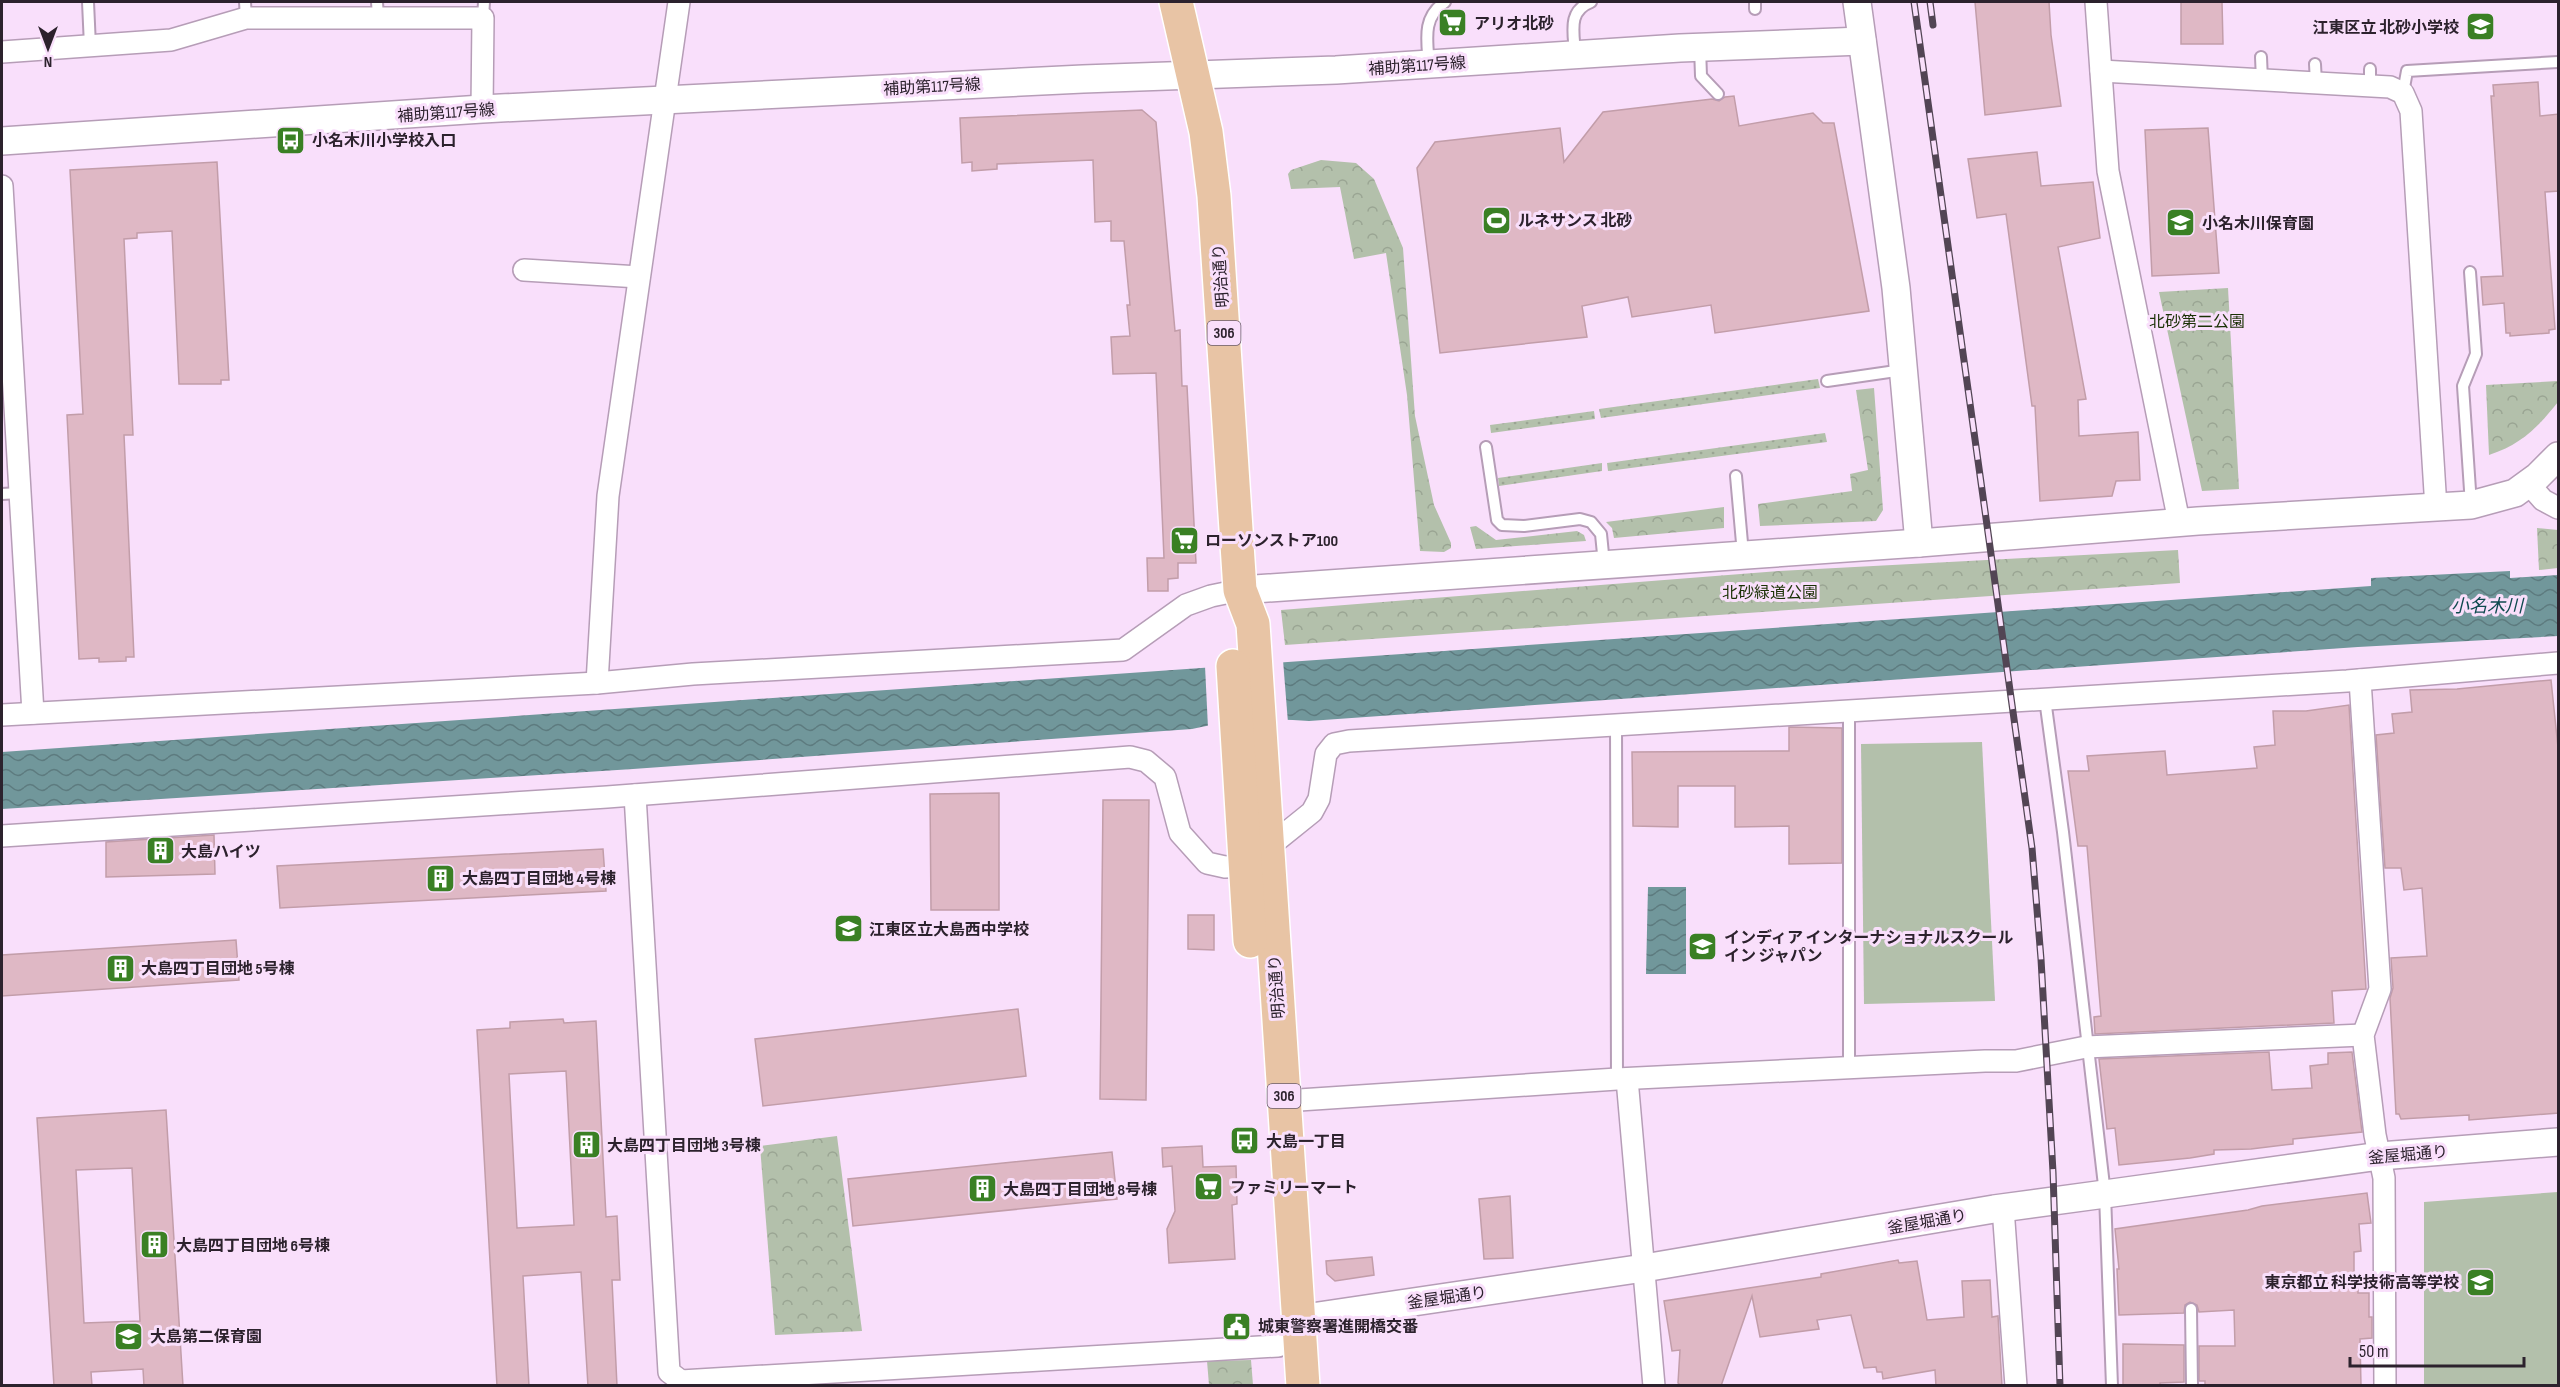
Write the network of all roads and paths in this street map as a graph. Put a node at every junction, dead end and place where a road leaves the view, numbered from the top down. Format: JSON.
{"nodes":[{"id":1,"x":88,"y":2,"type":"edge"},
{"id":2,"x":679,"y":2,"type":"edge"},
{"id":3,"x":1176,"y":2,"type":"edge"},
{"id":4,"x":1445,"y":2,"type":"edge"},
{"id":5,"x":1591,"y":2,"type":"edge"},
{"id":6,"x":1857,"y":2,"type":"edge"},
{"id":7,"x":2097,"y":2,"type":"edge"},
{"id":8,"x":377,"y":9,"type":"edge"},
{"id":9,"x":245,"y":10,"type":"edge"},
{"id":10,"x":484,"y":10,"type":"edge"},
{"id":11,"x":1862,"y":41,"type":"junction"},
{"id":12,"x":90,"y":46,"type":"junction"},
{"id":13,"x":1700,"y":47,"type":"junction"},
{"id":14,"x":2,"y":52,"type":"edge"},
{"id":15,"x":1575,"y":54,"type":"junction"},
{"id":16,"x":2261,"y":57,"type":"dead end"},
{"id":17,"x":2559,"y":62,"type":"edge"},
{"id":18,"x":1429,"y":65,"type":"junction"},
{"id":19,"x":2101,"y":71,"type":"junction"},
{"id":20,"x":1194,"y":76,"type":"junction"},
{"id":21,"x":2262,"y":80,"type":"junction"},
{"id":22,"x":2403,"y":93,"type":"junction"},
{"id":23,"x":1718,"y":94,"type":"dead end"},
{"id":24,"x":663,"y":99,"type":"junction"},
{"id":25,"x":482,"y":109,"type":"junction"},
{"id":26,"x":2,"y":141,"type":"edge"},
{"id":27,"x":2,"y":186,"type":"edge"},
{"id":28,"x":524,"y":270,"type":"dead end"},
{"id":29,"x":2470,"y":272,"type":"dead end"},
{"id":30,"x":639,"y":277,"type":"junction"},
{"id":31,"x":1903,"y":370,"type":"junction"},
{"id":32,"x":1827,"y":381,"type":"dead end"},
{"id":33,"x":1486,"y":447,"type":"dead end"},
{"id":34,"x":2559,"y":456,"type":"edge"},
{"id":35,"x":1736,"y":476,"type":"dead end"},
{"id":36,"x":2528,"y":483,"type":"junction"},
{"id":37,"x":10,"y":494,"type":"edge"},
{"id":38,"x":2471,"y":505,"type":"junction"},
{"id":39,"x":2436,"y":508,"type":"junction"},
{"id":40,"x":2559,"y":508,"type":"edge"},
{"id":41,"x":2180,"y":522,"type":"junction"},
{"id":42,"x":1919,"y":543,"type":"junction"},
{"id":43,"x":1743,"y":555,"type":"junction"},
{"id":44,"x":1604,"y":565,"type":"junction"},
{"id":45,"x":1240,"y":590,"type":"junction"},
{"id":46,"x":2559,"y":663,"type":"edge"},
{"id":47,"x":2360,"y":680,"type":"junction"},
{"id":48,"x":597,"y":683,"type":"junction"},
{"id":49,"x":2045,"y":699,"type":"junction"},
{"id":50,"x":1849,"y":710,"type":"junction"},
{"id":51,"x":33,"y":713,"type":"junction"},
{"id":52,"x":2,"y":715,"type":"edge"},
{"id":53,"x":1616,"y":724,"type":"junction"},
{"id":54,"x":635,"y":795,"type":"junction"},
{"id":55,"x":2,"y":836,"type":"edge"},
{"id":56,"x":1256,"y":857,"type":"junction"},
{"id":57,"x":2363,"y":1035,"type":"junction"},
{"id":58,"x":2086,"y":1047,"type":"junction"},
{"id":59,"x":1849,"y":1069,"type":"junction"},
{"id":60,"x":1622,"y":1079,"type":"junction"},
{"id":61,"x":1284,"y":1101,"type":"junction"},
{"id":62,"x":2559,"y":1142,"type":"edge"},
{"id":63,"x":2380,"y":1156,"type":"junction"},
{"id":64,"x":2105,"y":1194,"type":"junction"},
{"id":65,"x":2003,"y":1208,"type":"junction"},
{"id":66,"x":1644,"y":1268,"type":"junction"},
{"id":67,"x":2191,"y":1309,"type":"dead end"},
{"id":68,"x":1298,"y":1319,"type":"junction"},
{"id":69,"x":1278,"y":1346,"type":"junction"},
{"id":70,"x":1281,"y":1386,"type":"edge"},
{"id":71,"x":1303,"y":1386,"type":"edge"},
{"id":72,"x":1654,"y":1386,"type":"edge"},
{"id":73,"x":2016,"y":1386,"type":"edge"},
{"id":74,"x":2112,"y":1386,"type":"edge"},
{"id":75,"x":2192,"y":1386,"type":"edge"},
{"id":76,"x":2385,"y":1386,"type":"edge"}],
"edges":[{"from":1,"to":12,"type":"lane"},
{"from":2,"to":24,"type":"street"},
{"from":3,"to":20,"type":"main road","name":"明治通り","number":"306"},
{"from":4,"to":18,"type":"lane"},
{"from":5,"to":15,"type":"lane"},
{"from":6,"to":11,"type":"street"},
{"from":7,"to":19,"type":"street"},
{"from":8,"to":9,"type":"street"},
{"from":8,"to":10,"type":"street"},
{"from":9,"to":12,"type":"street"},
{"from":10,"to":25,"type":"street"},
{"from":11,"to":13,"type":"street","name":"補助第117号線"},
{"from":11,"to":31,"type":"street"},
{"from":12,"to":14,"type":"street"},
{"from":13,"to":15,"type":"street","name":"補助第117号線"},
{"from":13,"to":23,"type":"lane"},
{"from":15,"to":18,"type":"street","name":"補助第117号線"},
{"from":16,"to":21,"type":"lane"},
{"from":17,"to":22,"type":"lane"},
{"from":18,"to":20,"type":"street","name":"補助第117号線"},
{"from":19,"to":21,"type":"street"},
{"from":19,"to":41,"type":"street"},
{"from":20,"to":24,"type":"street","name":"補助第117号線"},
{"from":20,"to":45,"type":"main road","name":"明治通り","number":"306"},
{"from":21,"to":22,"type":"street"},
{"from":22,"to":39,"type":"street"},
{"from":24,"to":25,"type":"street","name":"補助第117号線"},
{"from":24,"to":30,"type":"street"},
{"from":25,"to":26,"type":"street","name":"補助第117号線"},
{"from":27,"to":37,"type":"street"},
{"from":28,"to":30,"type":"street"},
{"from":29,"to":38,"type":"lane"},
{"from":30,"to":48,"type":"street"},
{"from":31,"to":32,"type":"lane"},
{"from":31,"to":42,"type":"street"},
{"from":33,"to":44,"type":"lane"},
{"from":34,"to":36,"type":"street"},
{"from":35,"to":43,"type":"lane"},
{"from":36,"to":38,"type":"street"},
{"from":36,"to":40,"type":"street"},
{"from":37,"to":51,"type":"street"},
{"from":38,"to":39,"type":"street"},
{"from":39,"to":41,"type":"street"},
{"from":41,"to":42,"type":"street"},
{"from":42,"to":43,"type":"street"},
{"from":43,"to":44,"type":"street"},
{"from":44,"to":45,"type":"street"},
{"from":45,"to":48,"type":"street"},
{"from":45,"to":56,"type":"main road","name":"明治通り","number":"306"},
{"from":46,"to":47,"type":"street"},
{"from":47,"to":49,"type":"street"},
{"from":47,"to":57,"type":"street"},
{"from":48,"to":51,"type":"street"},
{"from":49,"to":50,"type":"street"},
{"from":49,"to":58,"type":"lane"},
{"from":50,"to":53,"type":"street"},
{"from":50,"to":59,"type":"lane"},
{"from":51,"to":52,"type":"street"},
{"from":53,"to":56,"type":"street"},
{"from":53,"to":60,"type":"lane"},
{"from":54,"to":55,"type":"street"},
{"from":54,"to":56,"type":"street"},
{"from":54,"to":69,"type":"street"},
{"from":56,"to":61,"type":"main road","name":"明治通り","number":"306"},
{"from":56,"to":69,"type":"main road","name":"明治通り","number":"306"},
{"from":57,"to":58,"type":"street"},
{"from":57,"to":63,"type":"street"},
{"from":58,"to":59,"type":"street"},
{"from":58,"to":64,"type":"lane"},
{"from":59,"to":60,"type":"street"},
{"from":60,"to":61,"type":"street"},
{"from":60,"to":66,"type":"street"},
{"from":61,"to":68,"type":"main road","name":"明治通り","number":"306"},
{"from":62,"to":63,"type":"street","name":"釜屋堀通り"},
{"from":63,"to":64,"type":"street","name":"釜屋堀通り"},
{"from":63,"to":76,"type":"street"},
{"from":64,"to":65,"type":"street","name":"釜屋堀通り"},
{"from":64,"to":74,"type":"lane"},
{"from":65,"to":66,"type":"street","name":"釜屋堀通り"},
{"from":65,"to":73,"type":"street"},
{"from":66,"to":68,"type":"street","name":"釜屋堀通り"},
{"from":66,"to":72,"type":"street"},
{"from":67,"to":75,"type":"lane"},
{"from":68,"to":69,"type":"street"},
{"from":68,"to":71,"type":"main road","name":"明治通り","number":"306"},
{"from":69,"to":70,"type":"main road","name":"明治通り","number":"306"}]}
